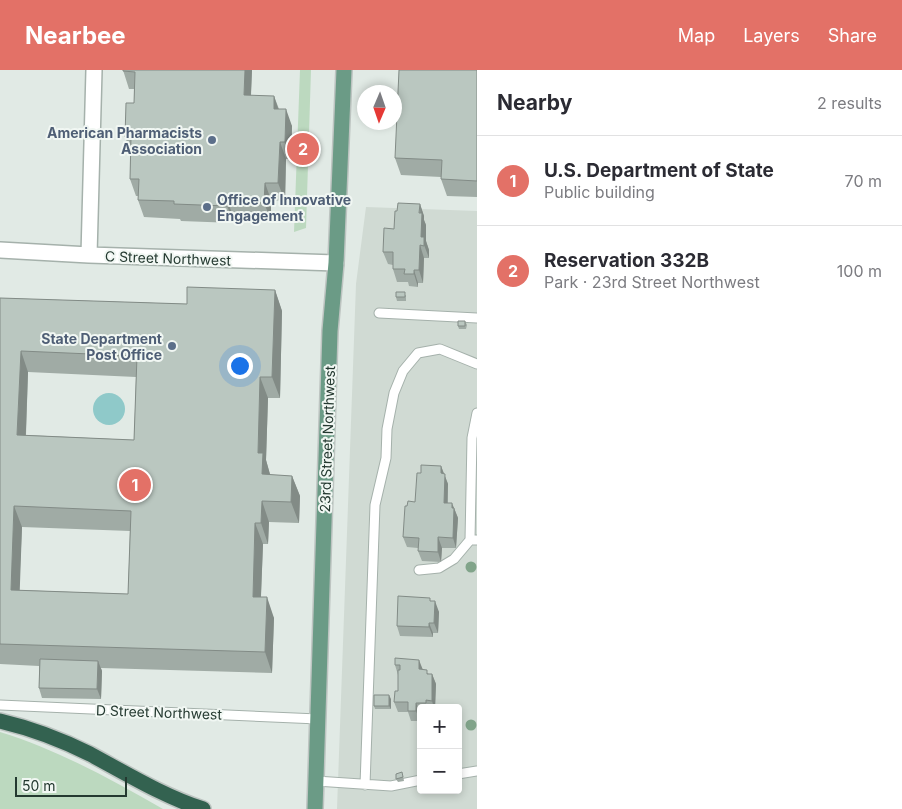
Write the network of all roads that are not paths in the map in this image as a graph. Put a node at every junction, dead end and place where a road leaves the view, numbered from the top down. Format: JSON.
{"nodes":[{"id":1,"x":94,"y":70,"type":"edge"},
{"id":2,"x":344,"y":70,"type":"edge"},
{"id":3,"x":0,"y":250,"type":"edge"},
{"id":4,"x":89,"y":255,"type":"junction"},
{"id":5,"x":336,"y":263,"type":"junction"},
{"id":6,"x":379,"y":313,"type":"dead end"},
{"id":7,"x":477,"y":318,"type":"edge"},
{"id":8,"x":477,"y":364,"type":"edge"},
{"id":9,"x":477,"y":413,"type":"edge"},
{"id":10,"x":473,"y":540,"type":"edge"},
{"id":11,"x":419,"y":570,"type":"dead end"},
{"id":12,"x":0,"y":705,"type":"edge"},
{"id":13,"x":318,"y":719,"type":"junction"},
{"id":14,"x":0,"y":721,"type":"edge"},
{"id":15,"x":477,"y":770,"type":"edge"},
{"id":16,"x":462,"y":773,"type":"edge"},
{"id":17,"x":316,"y":781,"type":"junction"},
{"id":18,"x":417,"y":781,"type":"edge"},
{"id":19,"x":365,"y":785,"type":"junction"},
{"id":20,"x":204,"y":809,"type":"edge"},
{"id":21,"x":315,"y":809,"type":"edge"}],
"edges":[{"from":1,"to":4,"type":"street"},
{"from":2,"to":5,"type":"main road","name":"23rd Street Northwest"},
{"from":3,"to":4,"type":"street","name":"C Street Northwest"},
{"from":4,"to":5,"type":"street","name":"C Street Northwest"},
{"from":5,"to":13,"type":"main road","name":"23rd Street Northwest"},
{"from":6,"to":7,"type":"lane"},
{"from":8,"to":19,"type":"lane"},
{"from":9,"to":10,"type":"lane"},
{"from":10,"to":11,"type":"lane"},
{"from":12,"to":13,"type":"lane","name":"D Street Northwest"},
{"from":13,"to":17,"type":"main road","name":"23rd Street Northwest"},
{"from":14,"to":20,"type":"highway"},
{"from":15,"to":16,"type":"lane"},
{"from":17,"to":19,"type":"lane"},
{"from":17,"to":21,"type":"main road","name":"23rd Street Northwest"},
{"from":18,"to":19,"type":"lane"}]}
